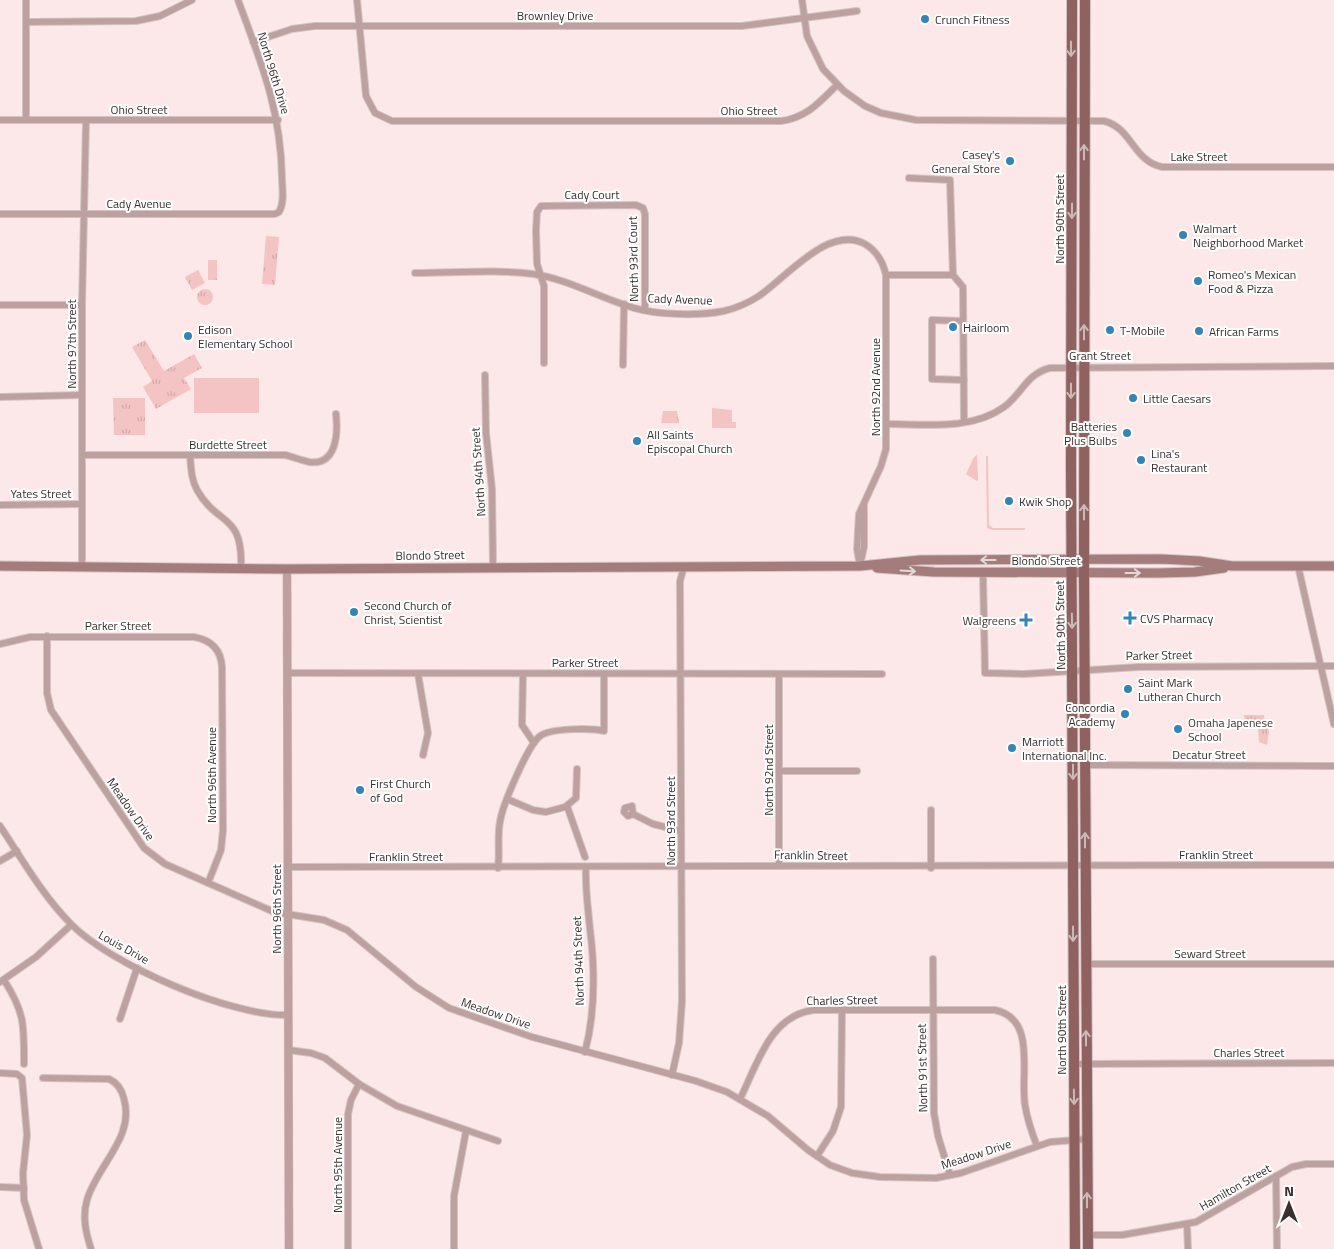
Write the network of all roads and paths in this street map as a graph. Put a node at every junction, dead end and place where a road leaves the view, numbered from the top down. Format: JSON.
{"nodes":[{"id":1,"x":26,"y":0,"type":"edge"},
{"id":2,"x":192,"y":0,"type":"edge"},
{"id":3,"x":238,"y":0,"type":"edge"},
{"id":4,"x":357,"y":0,"type":"edge"},
{"id":5,"x":802,"y":0,"type":"edge"},
{"id":6,"x":1072,"y":0,"type":"edge"},
{"id":7,"x":1085,"y":0,"type":"edge"},
{"id":8,"x":857,"y":11,"type":"dead end"},
{"id":9,"x":803,"y":19,"type":"junction"},
{"id":10,"x":26,"y":22,"type":"junction"},
{"id":11,"x":359,"y":26,"type":"junction"},
{"id":12,"x":253,"y":42,"type":"junction"},
{"id":13,"x":837,"y":85,"type":"junction"},
{"id":14,"x":0,"y":120,"type":"edge"},
{"id":15,"x":26,"y":120,"type":"junction"},
{"id":16,"x":278,"y":120,"type":"junction"},
{"id":17,"x":1072,"y":120,"type":"junction"},
{"id":18,"x":1084,"y":120,"type":"junction"},
{"id":19,"x":86,"y":121,"type":"junction"},
{"id":20,"x":1334,"y":167,"type":"edge"},
{"id":21,"x":909,"y":178,"type":"dead end"},
{"id":22,"x":643,"y":208,"type":"joint"},
{"id":23,"x":277,"y":213,"type":"joint"},
{"id":24,"x":0,"y":214,"type":"edge"},
{"id":25,"x":85,"y":214,"type":"junction"},
{"id":26,"x":885,"y":272,"type":"junction"},
{"id":27,"x":415,"y":273,"type":"dead end"},
{"id":28,"x":953,"y":275,"type":"junction"},
{"id":29,"x":541,"y":276,"type":"junction"},
{"id":30,"x":624,"y":304,"type":"junction"},
{"id":31,"x":0,"y":305,"type":"edge"},
{"id":32,"x":82,"y":305,"type":"junction"},
{"id":33,"x":645,"y":310,"type":"junction"},
{"id":34,"x":962,"y":321,"type":"junction"},
{"id":35,"x":544,"y":363,"type":"dead end"},
{"id":36,"x":623,"y":365,"type":"dead end"},
{"id":37,"x":1071,"y":366,"type":"junction"},
{"id":38,"x":1084,"y":366,"type":"junction"},
{"id":39,"x":1334,"y":366,"type":"edge"},
{"id":40,"x":486,"y":375,"type":"dead end"},
{"id":41,"x":964,"y":380,"type":"junction"},
{"id":42,"x":82,"y":395,"type":"junction"},
{"id":43,"x":0,"y":397,"type":"edge"},
{"id":44,"x":336,"y":414,"type":"dead end"},
{"id":45,"x":964,"y":422,"type":"junction"},
{"id":46,"x":886,"y":424,"type":"junction"},
{"id":47,"x":82,"y":455,"type":"junction"},
{"id":48,"x":190,"y":455,"type":"junction"},
{"id":49,"x":82,"y":504,"type":"junction"},
{"id":50,"x":0,"y":505,"type":"edge"},
{"id":51,"x":1072,"y":560,"type":"junction"},
{"id":52,"x":1084,"y":560,"type":"junction"},
{"id":53,"x":0,"y":566,"type":"edge"},
{"id":54,"x":860,"y":566,"type":"junction"},
{"id":55,"x":1232,"y":566,"type":"junction"},
{"id":56,"x":1298,"y":566,"type":"junction"},
{"id":57,"x":1334,"y":566,"type":"edge"},
{"id":58,"x":82,"y":567,"type":"junction"},
{"id":59,"x":493,"y":567,"type":"junction"},
{"id":60,"x":684,"y":567,"type":"junction"},
{"id":61,"x":241,"y":568,"type":"junction"},
{"id":62,"x":287,"y":569,"type":"junction"},
{"id":63,"x":983,"y":573,"type":"junction"},
{"id":64,"x":1072,"y":573,"type":"junction"},
{"id":65,"x":1084,"y":573,"type":"junction"},
{"id":66,"x":47,"y":636,"type":"junction"},
{"id":67,"x":0,"y":644,"type":"edge"},
{"id":68,"x":222,"y":664,"type":"joint"},
{"id":69,"x":1320,"y":666,"type":"junction"},
{"id":70,"x":1334,"y":666,"type":"edge"},
{"id":71,"x":1085,"y":669,"type":"junction"},
{"id":72,"x":1072,"y":670,"type":"junction"},
{"id":73,"x":289,"y":673,"type":"junction"},
{"id":74,"x":418,"y":674,"type":"junction"},
{"id":75,"x":523,"y":674,"type":"junction"},
{"id":76,"x":604,"y":674,"type":"junction"},
{"id":77,"x":681,"y":674,"type":"junction"},
{"id":78,"x":779,"y":674,"type":"junction"},
{"id":79,"x":882,"y":674,"type":"dead end"},
{"id":80,"x":1334,"y":724,"type":"edge"},
{"id":81,"x":534,"y":743,"type":"junction"},
{"id":82,"x":423,"y":755,"type":"dead end"},
{"id":83,"x":1085,"y":765,"type":"junction"},
{"id":84,"x":1334,"y":766,"type":"edge"},
{"id":85,"x":577,"y":769,"type":"dead end"},
{"id":86,"x":779,"y":771,"type":"junction"},
{"id":87,"x":857,"y":771,"type":"dead end"},
{"id":88,"x":507,"y":799,"type":"junction"},
{"id":89,"x":567,"y":806,"type":"junction"},
{"id":90,"x":931,"y":810,"type":"dead end"},
{"id":91,"x":634,"y":814,"type":"dead end"},
{"id":92,"x":0,"y":826,"type":"edge"},
{"id":93,"x":681,"y":831,"type":"junction"},
{"id":94,"x":17,"y":851,"type":"junction"},
{"id":95,"x":584,"y":857,"type":"dead end"},
{"id":96,"x":0,"y":861,"type":"edge"},
{"id":97,"x":779,"y":865,"type":"junction"},
{"id":98,"x":1074,"y":866,"type":"junction"},
{"id":99,"x":1085,"y":866,"type":"junction"},
{"id":100,"x":1334,"y":866,"type":"edge"},
{"id":101,"x":288,"y":867,"type":"junction"},
{"id":102,"x":586,"y":867,"type":"junction"},
{"id":103,"x":498,"y":868,"type":"junction"},
{"id":104,"x":682,"y":868,"type":"junction"},
{"id":105,"x":931,"y":868,"type":"junction"},
{"id":106,"x":208,"y":883,"type":"junction"},
{"id":107,"x":288,"y":915,"type":"junction"},
{"id":108,"x":71,"y":925,"type":"junction"},
{"id":109,"x":933,"y":959,"type":"dead end"},
{"id":110,"x":1086,"y":964,"type":"junction"},
{"id":111,"x":1334,"y":964,"type":"edge"},
{"id":112,"x":137,"y":968,"type":"junction"},
{"id":113,"x":2,"y":981,"type":"edge"},
{"id":114,"x":842,"y":1010,"type":"junction"},
{"id":115,"x":933,"y":1010,"type":"junction"},
{"id":116,"x":287,"y":1015,"type":"junction"},
{"id":117,"x":120,"y":1019,"type":"dead end"},
{"id":118,"x":288,"y":1050,"type":"junction"},
{"id":119,"x":585,"y":1052,"type":"junction"},
{"id":120,"x":1334,"y":1063,"type":"edge"},
{"id":121,"x":24,"y":1064,"type":"dead end"},
{"id":122,"x":1074,"y":1064,"type":"junction"},
{"id":123,"x":1087,"y":1064,"type":"junction"},
{"id":124,"x":0,"y":1073,"type":"edge"},
{"id":125,"x":672,"y":1075,"type":"junction"},
{"id":126,"x":43,"y":1078,"type":"dead end"},
{"id":127,"x":359,"y":1084,"type":"junction"},
{"id":128,"x":740,"y":1099,"type":"junction"},
{"id":129,"x":466,"y":1131,"type":"junction"},
{"id":130,"x":1074,"y":1139,"type":"junction"},
{"id":131,"x":1087,"y":1139,"type":"junction"},
{"id":132,"x":498,"y":1141,"type":"dead end"},
{"id":133,"x":1037,"y":1146,"type":"junction"},
{"id":134,"x":817,"y":1156,"type":"junction"},
{"id":135,"x":1334,"y":1164,"type":"edge"},
{"id":136,"x":950,"y":1175,"type":"junction"},
{"id":137,"x":1276,"y":1176,"type":"junction"},
{"id":138,"x":0,"y":1187,"type":"edge"},
{"id":139,"x":24,"y":1188,"type":"junction"},
{"id":140,"x":1187,"y":1224,"type":"junction"},
{"id":141,"x":1088,"y":1235,"type":"junction"},
{"id":142,"x":39,"y":1249,"type":"edge"},
{"id":143,"x":91,"y":1249,"type":"edge"},
{"id":144,"x":289,"y":1249,"type":"edge"},
{"id":145,"x":348,"y":1249,"type":"edge"},
{"id":146,"x":454,"y":1249,"type":"edge"},
{"id":147,"x":1075,"y":1249,"type":"edge"},
{"id":148,"x":1088,"y":1249,"type":"edge"},
{"id":149,"x":1188,"y":1249,"type":"edge"},
{"id":150,"x":1277,"y":1249,"type":"edge"}],
"edges":[{"from":1,"to":10,"type":"street"},
{"from":2,"to":10,"type":"street"},
{"from":3,"to":12,"type":"street","name":"North 96th Drive"},
{"from":4,"to":11,"type":"street"},
{"from":5,"to":9,"type":"street"},
{"from":6,"to":17,"type":"main road","name":"North 90th Street","one_way":true},
{"from":7,"to":18,"type":"main road","name":"North 90th Street"},
{"from":8,"to":9,"type":"street","name":"Brownley Drive"},
{"from":9,"to":11,"type":"street","name":"Brownley Drive"},
{"from":9,"to":13,"type":"street"},
{"from":10,"to":15,"type":"street"},
{"from":11,"to":12,"type":"street","name":"Brownley Drive"},
{"from":11,"to":13,"type":"street","name":"Ohio Street"},
{"from":12,"to":16,"type":"street","name":"North 96th Drive"},
{"from":13,"to":17,"type":"street"},
{"from":14,"to":15,"type":"street","name":"Ohio Street"},
{"from":15,"to":19,"type":"street","name":"Ohio Street"},
{"from":16,"to":19,"type":"street","name":"Ohio Street"},
{"from":16,"to":23,"type":"street","name":"North 96th Drive"},
{"from":17,"to":18,"type":"street"},
{"from":17,"to":37,"type":"main road","name":"North 90th Street","one_way":true},
{"from":18,"to":20,"type":"street","name":"Lake Street"},
{"from":38,"to":18,"type":"main road","name":"North 90th Street","one_way":true},
{"from":19,"to":25,"type":"street","name":"North 97th Street"},
{"from":21,"to":28,"type":"street"},
{"from":22,"to":29,"type":"street","name":"Cady Court"},
{"from":22,"to":33,"type":"street","name":"North 93rd Court"},
{"from":23,"to":25,"type":"street","name":"Cady Avenue"},
{"from":24,"to":25,"type":"street","name":"Cady Avenue"},
{"from":25,"to":32,"type":"street","name":"North 97th Street"},
{"from":26,"to":28,"type":"street"},
{"from":26,"to":33,"type":"street","name":"Cady Avenue"},
{"from":26,"to":46,"type":"street","name":"North 92nd Avenue"},
{"from":27,"to":29,"type":"street","name":"Cady Avenue"},
{"from":28,"to":34,"type":"street"},
{"from":29,"to":30,"type":"street","name":"Cady Avenue"},
{"from":29,"to":35,"type":"street"},
{"from":30,"to":33,"type":"street","name":"Cady Avenue"},
{"from":30,"to":36,"type":"street","name":"North 93rd Court"},
{"from":31,"to":32,"type":"street"},
{"from":32,"to":42,"type":"street","name":"North 97th Street"},
{"from":34,"to":41,"type":"street"},
{"from":34,"to":41,"type":"street"},
{"from":37,"to":38,"type":"street","name":"Grant Street"},
{"from":37,"to":45,"type":"street","name":"Grant Street"},
{"from":37,"to":51,"type":"main road","name":"North 90th Street","one_way":true},
{"from":38,"to":39,"type":"street","name":"Grant Street"},
{"from":52,"to":38,"type":"main road","name":"North 90th Street","one_way":true},
{"from":40,"to":59,"type":"street","name":"North 94th Street"},
{"from":41,"to":45,"type":"street"},
{"from":42,"to":43,"type":"street"},
{"from":42,"to":47,"type":"street","name":"North 97th Street"},
{"from":44,"to":48,"type":"street","name":"Burdette Street"},
{"from":45,"to":46,"type":"street","name":"Grant Street"},
{"from":46,"to":54,"type":"street","name":"North 92nd Avenue"},
{"from":47,"to":48,"type":"street","name":"Burdette Street"},
{"from":47,"to":49,"type":"street","name":"North 97th Street"},
{"from":48,"to":61,"type":"street"},
{"from":49,"to":50,"type":"street","name":"Yates Street"},
{"from":49,"to":58,"type":"street","name":"North 97th Street"},
{"from":51,"to":52,"type":"main road","name":"Blondo Street"},
{"from":51,"to":54,"type":"main road","name":"Blondo Street","one_way":true},
{"from":51,"to":64,"type":"main road","name":"North 90th Street"},
{"from":52,"to":55,"type":"main road","name":"Blondo Street"},
{"from":52,"to":65,"type":"main road","name":"North 90th Street"},
{"from":53,"to":58,"type":"main road","name":"Blondo Street"},
{"from":54,"to":60,"type":"main road","name":"Blondo Street"},
{"from":54,"to":63,"type":"main road","name":"Blondo Street","one_way":true},
{"from":55,"to":56,"type":"main road","name":"Blondo Street"},
{"from":65,"to":55,"type":"main road","name":"Blondo Street","one_way":true},
{"from":56,"to":57,"type":"main road","name":"Blondo Street"},
{"from":56,"to":69,"type":"street"},
{"from":58,"to":61,"type":"main road","name":"Blondo Street"},
{"from":59,"to":60,"type":"main road","name":"Blondo Street"},
{"from":59,"to":62,"type":"main road","name":"Blondo Street"},
{"from":60,"to":77,"type":"street","name":"North 93rd Street"},
{"from":61,"to":62,"type":"main road","name":"Blondo Street"},
{"from":62,"to":73,"type":"street","name":"North 96th Street"},
{"from":63,"to":64,"type":"main road","name":"Blondo Street"},
{"from":63,"to":72,"type":"street","name":"Parker Street"},
{"from":64,"to":65,"type":"main road","name":"Blondo Street"},
{"from":64,"to":72,"type":"main road","name":"North 90th Street","one_way":true},
{"from":65,"to":71,"type":"main road","name":"North 90th Street"},
{"from":66,"to":67,"type":"street","name":"Parker Street"},
{"from":66,"to":68,"type":"street","name":"Parker Street"},
{"from":66,"to":106,"type":"street","name":"Meadow Drive"},
{"from":68,"to":106,"type":"street","name":"North 96th Avenue"},
{"from":69,"to":70,"type":"street","name":"Parker Street"},
{"from":69,"to":71,"type":"street","name":"Parker Street"},
{"from":69,"to":80,"type":"street"},
{"from":71,"to":72,"type":"street","name":"Parker Street"},
{"from":71,"to":83,"type":"main road","name":"North 90th Street"},
{"from":72,"to":98,"type":"main road","name":"North 90th Street","one_way":true},
{"from":73,"to":74,"type":"street","name":"Parker Street"},
{"from":73,"to":101,"type":"street","name":"North 96th Street"},
{"from":74,"to":75,"type":"street","name":"Parker Street"},
{"from":74,"to":82,"type":"street"},
{"from":75,"to":76,"type":"street","name":"Parker Street"},
{"from":75,"to":81,"type":"street"},
{"from":76,"to":77,"type":"street","name":"Parker Street"},
{"from":76,"to":81,"type":"street"},
{"from":77,"to":78,"type":"street","name":"Parker Street"},
{"from":77,"to":93,"type":"street","name":"North 93rd Street"},
{"from":78,"to":79,"type":"street","name":"Parker Street"},
{"from":78,"to":86,"type":"street","name":"North 92nd Street"},
{"from":81,"to":88,"type":"street"},
{"from":83,"to":84,"type":"street","name":"Decatur Street"},
{"from":99,"to":83,"type":"main road","name":"North 90th Street","one_way":true},
{"from":85,"to":89,"type":"street"},
{"from":86,"to":87,"type":"street"},
{"from":86,"to":97,"type":"street","name":"North 92nd Street"},
{"from":88,"to":89,"type":"street"},
{"from":88,"to":103,"type":"street"},
{"from":89,"to":95,"type":"street"},
{"from":90,"to":105,"type":"street"},
{"from":91,"to":93,"type":"street"},
{"from":92,"to":94,"type":"street","name":"Louis Drive"},
{"from":93,"to":104,"type":"street","name":"North 93rd Street"},
{"from":94,"to":96,"type":"street"},
{"from":94,"to":108,"type":"street","name":"Louis Drive"},
{"from":97,"to":104,"type":"street","name":"Franklin Street"},
{"from":97,"to":105,"type":"street","name":"Franklin Street"},
{"from":98,"to":99,"type":"street","name":"Franklin Street"},
{"from":98,"to":105,"type":"street","name":"Franklin Street"},
{"from":98,"to":122,"type":"main road","name":"North 90th Street","one_way":true},
{"from":99,"to":100,"type":"street","name":"Franklin Street"},
{"from":99,"to":110,"type":"main road","name":"North 90th Street"},
{"from":101,"to":103,"type":"street","name":"Franklin Street"},
{"from":101,"to":107,"type":"street","name":"North 96th Street"},
{"from":102,"to":103,"type":"street","name":"Franklin Street"},
{"from":102,"to":104,"type":"street","name":"Franklin Street"},
{"from":102,"to":119,"type":"street","name":"North 94th Street"},
{"from":104,"to":125,"type":"street","name":"North 93rd Street"},
{"from":106,"to":107,"type":"street","name":"Meadow Drive"},
{"from":107,"to":116,"type":"street","name":"North 96th Street"},
{"from":107,"to":119,"type":"street","name":"Meadow Drive"},
{"from":108,"to":112,"type":"street","name":"Louis Drive"},
{"from":108,"to":113,"type":"street"},
{"from":109,"to":115,"type":"street","name":"North 91st Street"},
{"from":110,"to":111,"type":"street","name":"Seward Street"},
{"from":123,"to":110,"type":"main road","name":"North 90th Street","one_way":true},
{"from":112,"to":116,"type":"street","name":"Louis Drive"},
{"from":112,"to":117,"type":"street"},
{"from":113,"to":121,"type":"street"},
{"from":114,"to":115,"type":"street","name":"Charles Street"},
{"from":114,"to":128,"type":"street","name":"Charles Street"},
{"from":114,"to":134,"type":"street"},
{"from":115,"to":133,"type":"street","name":"Charles Street"},
{"from":115,"to":136,"type":"street","name":"North 91st Street"},
{"from":116,"to":118,"type":"street","name":"North 96th Street"},
{"from":118,"to":127,"type":"street"},
{"from":118,"to":144,"type":"street","name":"North 96th Street"},
{"from":119,"to":125,"type":"street","name":"Meadow Drive"},
{"from":120,"to":123,"type":"street","name":"Charles Street"},
{"from":122,"to":123,"type":"street","name":"Charles Street"},
{"from":122,"to":130,"type":"main road","name":"North 90th Street","one_way":true},
{"from":123,"to":131,"type":"main road","name":"North 90th Street"},
{"from":124,"to":139,"type":"street"},
{"from":125,"to":128,"type":"street","name":"Meadow Drive"},
{"from":126,"to":143,"type":"street"},
{"from":127,"to":129,"type":"street"},
{"from":127,"to":145,"type":"street","name":"North 95th Avenue"},
{"from":128,"to":134,"type":"street","name":"Meadow Drive"},
{"from":129,"to":132,"type":"street"},
{"from":129,"to":146,"type":"street"},
{"from":130,"to":131,"type":"street","name":"Meadow Drive"},
{"from":130,"to":133,"type":"street","name":"Meadow Drive"},
{"from":130,"to":147,"type":"main road","name":"North 90th Street"},
{"from":141,"to":131,"type":"main road","name":"North 90th Street","one_way":true},
{"from":133,"to":136,"type":"street","name":"Meadow Drive"},
{"from":134,"to":136,"type":"street","name":"Meadow Drive"},
{"from":135,"to":137,"type":"street","name":"Hamilton Street"},
{"from":137,"to":140,"type":"street","name":"Hamilton Street"},
{"from":137,"to":150,"type":"street"},
{"from":138,"to":139,"type":"street"},
{"from":139,"to":142,"type":"street"},
{"from":140,"to":141,"type":"street","name":"Hamilton Street"},
{"from":140,"to":149,"type":"street"},
{"from":141,"to":148,"type":"main road","name":"North 90th Street"}]}
